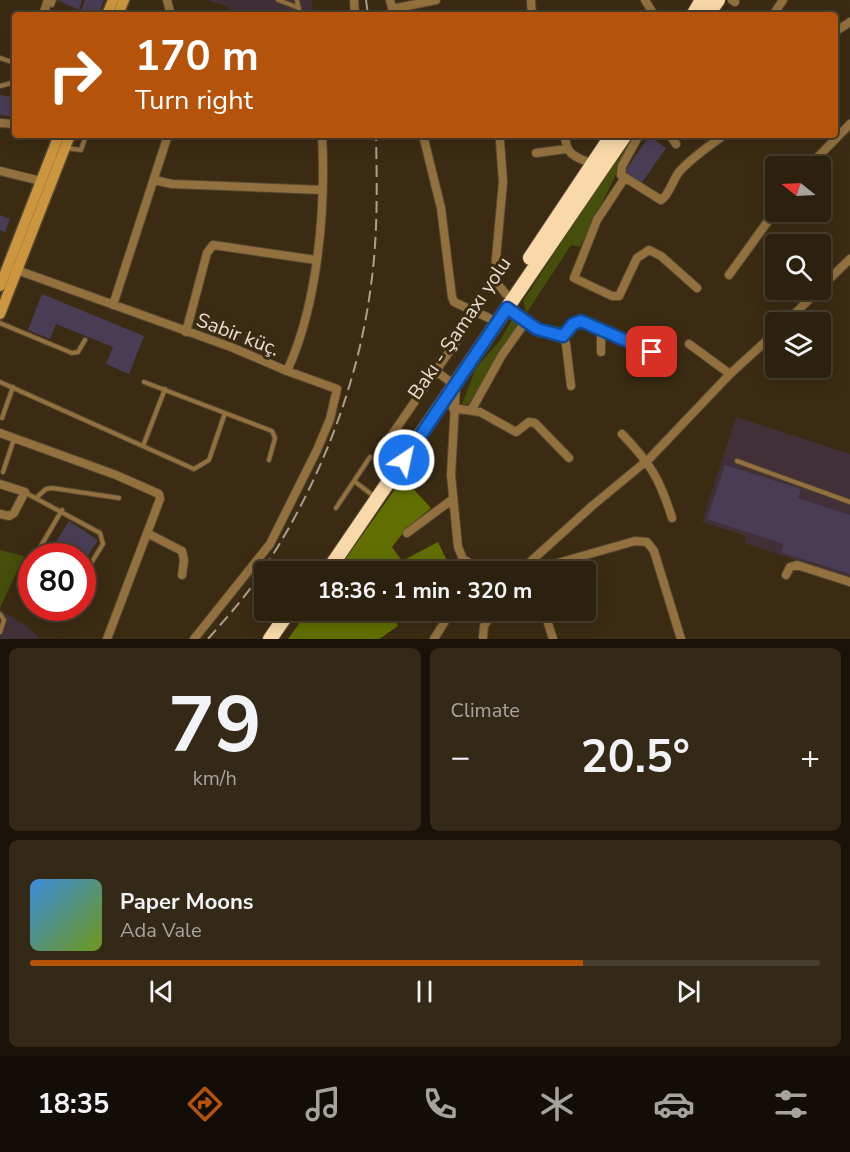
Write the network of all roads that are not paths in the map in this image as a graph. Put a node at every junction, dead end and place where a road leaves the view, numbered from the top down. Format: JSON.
{"nodes":[{"id":1,"x":54,"y":0,"type":"edge"},
{"id":2,"x":278,"y":0,"type":"edge"},
{"id":3,"x":297,"y":0,"type":"edge"},
{"id":4,"x":390,"y":0,"type":"edge"},
{"id":5,"x":436,"y":0,"type":"edge"},
{"id":6,"x":718,"y":0,"type":"edge"},
{"id":7,"x":50,"y":3,"type":"edge"},
{"id":8,"x":298,"y":8,"type":"junction"},
{"id":9,"x":299,"y":12,"type":"edge"},
{"id":10,"x":393,"y":12,"type":"edge"},
{"id":11,"x":708,"y":12,"type":"edge"},
{"id":12,"x":850,"y":124,"type":"edge"},
{"id":13,"x":838,"y":136,"type":"edge"},
{"id":14,"x":58,"y":138,"type":"edge"},
{"id":15,"x":69,"y":138,"type":"edge"},
{"id":16,"x":85,"y":138,"type":"edge"},
{"id":17,"x":167,"y":138,"type":"edge"},
{"id":18,"x":322,"y":138,"type":"edge"},
{"id":19,"x":424,"y":138,"type":"edge"},
{"id":20,"x":565,"y":138,"type":"edge"},
{"id":21,"x":610,"y":138,"type":"edge"},
{"id":22,"x":623,"y":138,"type":"edge"},
{"id":23,"x":637,"y":138,"type":"edge"},
{"id":24,"x":672,"y":138,"type":"edge"},
{"id":25,"x":720,"y":138,"type":"edge"},
{"id":26,"x":836,"y":138,"type":"edge"},
{"id":27,"x":500,"y":141,"type":"dead end"},
{"id":28,"x":676,"y":144,"type":"dead end"},
{"id":29,"x":65,"y":148,"type":"junction"},
{"id":30,"x":566,"y":149,"type":"junction"},
{"id":31,"x":536,"y":153,"type":"dead end"},
{"id":32,"x":819,"y":156,"type":"edge"},
{"id":33,"x":592,"y":164,"type":"junction"},
{"id":34,"x":0,"y":171,"type":"edge"},
{"id":35,"x":624,"y":179,"type":"junction"},
{"id":36,"x":154,"y":180,"type":"junction"},
{"id":37,"x":41,"y":181,"type":"junction"},
{"id":38,"x":322,"y":190,"type":"junction"},
{"id":39,"x":767,"y":222,"type":"edge"},
{"id":40,"x":316,"y":260,"type":"junction"},
{"id":41,"x":850,"y":260,"type":"edge"},
{"id":42,"x":13,"y":268,"type":"junction"},
{"id":43,"x":729,"y":275,"type":"dead end"},
{"id":44,"x":831,"y":278,"type":"edge"},
{"id":45,"x":0,"y":284,"type":"edge"},
{"id":46,"x":697,"y":288,"type":"dead end"},
{"id":47,"x":506,"y":294,"type":"junction"},
{"id":48,"x":809,"y":300,"type":"edge"},
{"id":49,"x":113,"y":305,"type":"junction"},
{"id":50,"x":507,"y":308,"type":"junction"},
{"id":51,"x":796,"y":312,"type":"edge"},
{"id":52,"x":0,"y":314,"type":"edge"},
{"id":53,"x":489,"y":318,"type":"junction"},
{"id":54,"x":526,"y":321,"type":"junction"},
{"id":55,"x":0,"y":323,"type":"edge"},
{"id":56,"x":601,"y":329,"type":"junction"},
{"id":57,"x":186,"y":332,"type":"junction"},
{"id":58,"x":460,"y":336,"type":"dead end"},
{"id":59,"x":563,"y":336,"type":"junction"},
{"id":60,"x":85,"y":340,"type":"dead end"},
{"id":61,"x":765,"y":342,"type":"edge"},
{"id":62,"x":690,"y":344,"type":"dead end"},
{"id":63,"x":601,"y":352,"type":"dead end"},
{"id":64,"x":652,"y":352,"type":"dead end"},
{"id":65,"x":287,"y":371,"type":"junction"},
{"id":66,"x":730,"y":374,"type":"junction"},
{"id":67,"x":447,"y":378,"type":"junction"},
{"id":68,"x":0,"y":382,"type":"edge"},
{"id":69,"x":144,"y":382,"type":"dead end"},
{"id":70,"x":571,"y":386,"type":"dead end"},
{"id":71,"x":13,"y":387,"type":"junction"},
{"id":72,"x":165,"y":389,"type":"junction"},
{"id":73,"x":453,"y":408,"type":"junction"},
{"id":74,"x":472,"y":410,"type":"junction"},
{"id":75,"x":225,"y":413,"type":"junction"},
{"id":76,"x":2,"y":418,"type":"dead end"},
{"id":77,"x":0,"y":433,"type":"edge"},
{"id":78,"x":622,"y":434,"type":"dead end"},
{"id":79,"x":14,"y":438,"type":"junction"},
{"id":80,"x":143,"y":446,"type":"junction"},
{"id":81,"x":380,"y":452,"type":"dead end"},
{"id":82,"x":370,"y":458,"type":"dead end"},
{"id":83,"x":568,"y":458,"type":"dead end"},
{"id":84,"x":269,"y":460,"type":"dead end"},
{"id":85,"x":647,"y":461,"type":"junction"},
{"id":86,"x":737,"y":461,"type":"dead end"},
{"id":87,"x":3,"y":472,"type":"dead end"},
{"id":88,"x":354,"y":482,"type":"junction"},
{"id":89,"x":0,"y":484,"type":"edge"},
{"id":90,"x":25,"y":492,"type":"junction"},
{"id":91,"x":371,"y":494,"type":"junction"},
{"id":92,"x":37,"y":497,"type":"junction"},
{"id":93,"x":119,"y":498,"type":"dead end"},
{"id":94,"x":453,"y":499,"type":"junction"},
{"id":95,"x":850,"y":502,"type":"edge"},
{"id":96,"x":336,"y":508,"type":"dead end"},
{"id":97,"x":62,"y":510,"type":"junction"},
{"id":98,"x":0,"y":514,"type":"edge"},
{"id":99,"x":672,"y":518,"type":"dead end"},
{"id":100,"x":147,"y":533,"type":"junction"},
{"id":101,"x":407,"y":533,"type":"dead end"},
{"id":102,"x":43,"y":543,"type":"edge"},
{"id":103,"x":96,"y":554,"type":"edge"},
{"id":104,"x":325,"y":561,"type":"edge"},
{"id":105,"x":334,"y":561,"type":"edge"},
{"id":106,"x":464,"y":561,"type":"edge"},
{"id":107,"x":531,"y":561,"type":"edge"},
{"id":108,"x":565,"y":561,"type":"edge"},
{"id":109,"x":182,"y":575,"type":"dead end"},
{"id":110,"x":786,"y":575,"type":"dead end"},
{"id":111,"x":850,"y":582,"type":"edge"},
{"id":112,"x":0,"y":614,"type":"edge"},
{"id":113,"x":282,"y":621,"type":"edge"},
{"id":114,"x":293,"y":621,"type":"edge"},
{"id":115,"x":445,"y":621,"type":"edge"},
{"id":116,"x":487,"y":621,"type":"edge"},
{"id":117,"x":547,"y":621,"type":"edge"},
{"id":118,"x":0,"y":632,"type":"edge"},
{"id":119,"x":483,"y":637,"type":"dead end"},
{"id":120,"x":107,"y":639,"type":"edge"},
{"id":121,"x":194,"y":639,"type":"edge"},
{"id":122,"x":270,"y":639,"type":"edge"},
{"id":123,"x":281,"y":639,"type":"edge"},
{"id":124,"x":434,"y":639,"type":"edge"},
{"id":125,"x":553,"y":639,"type":"edge"},
{"id":126,"x":681,"y":639,"type":"edge"}],
"edges":[{"from":1,"to":7,"type":"lane"},
{"from":2,"to":8,"type":"lane"},
{"from":3,"to":8,"type":"lane"},
{"from":4,"to":10,"type":"street"},
{"from":5,"to":10,"type":"street"},
{"from":6,"to":11,"type":"highway"},
{"from":8,"to":9,"type":"lane"},
{"from":12,"to":13,"type":"street"},
{"from":14,"to":37,"type":"main road"},
{"from":15,"to":29,"type":"main road"},
{"from":16,"to":29,"type":"lane"},
{"from":17,"to":36,"type":"street"},
{"from":18,"to":38,"type":"street","name":"Sabir küç."},
{"from":19,"to":53,"type":"street"},
{"from":20,"to":30,"type":"street"},
{"from":21,"to":33,"type":"highway","name":"Bakı - Şamaxı yolu"},
{"from":22,"to":50,"type":"highway","name":"Bakı - Şamaxı yolu"},
{"from":23,"to":35,"type":"street"},
{"from":24,"to":28,"type":"street"},
{"from":25,"to":35,"type":"street"},
{"from":26,"to":32,"type":"street"},
{"from":27,"to":47,"type":"street"},
{"from":29,"to":42,"type":"main road"},
{"from":30,"to":31,"type":"street"},
{"from":30,"to":33,"type":"street"},
{"from":33,"to":47,"type":"highway","name":"Bakı - Şamaxı yolu"},
{"from":34,"to":37,"type":"street"},
{"from":35,"to":46,"type":"street"},
{"from":36,"to":38,"type":"street"},
{"from":36,"to":49,"type":"street"},
{"from":37,"to":42,"type":"main road"},
{"from":38,"to":40,"type":"street","name":"Sabir küç."},
{"from":39,"to":43,"type":"street"},
{"from":40,"to":57,"type":"street"},
{"from":40,"to":65,"type":"street","name":"Sabir küç."},
{"from":41,"to":44,"type":"street"},
{"from":42,"to":45,"type":"main road"},
{"from":42,"to":49,"type":"street","name":"Sabir küç."},
{"from":42,"to":52,"type":"main road"},
{"from":47,"to":53,"type":"highway","name":"Bakı - Şamaxı yolu"},
{"from":48,"to":51,"type":"street"},
{"from":49,"to":57,"type":"street","name":"Sabir küç."},
{"from":50,"to":54,"type":"street"},
{"from":50,"to":67,"type":"highway","name":"Bakı - Şamaxı yolu"},
{"from":53,"to":67,"type":"highway","name":"Bakı - Şamaxı yolu"},
{"from":54,"to":59,"type":"street"},
{"from":54,"to":74,"type":"street"},
{"from":55,"to":60,"type":"lane"},
{"from":56,"to":59,"type":"street"},
{"from":56,"to":63,"type":"street"},
{"from":56,"to":64,"type":"street"},
{"from":57,"to":65,"type":"street","name":"Sabir küç."},
{"from":58,"to":67,"type":"street"},
{"from":59,"to":70,"type":"street"},
{"from":61,"to":66,"type":"street"},
{"from":62,"to":66,"type":"street"},
{"from":65,"to":121,"type":"street"},
{"from":66,"to":85,"type":"street"},
{"from":67,"to":73,"type":"street"},
{"from":67,"to":81,"type":"street"},
{"from":67,"to":91,"type":"highway","name":"Bakı - Şamaxı yolu"},
{"from":67,"to":105,"type":"highway","name":"Bakı - Şamaxı yolu"},
{"from":68,"to":71,"type":"lane"},
{"from":69,"to":72,"type":"lane"},
{"from":71,"to":76,"type":"lane"},
{"from":71,"to":80,"type":"lane"},
{"from":72,"to":75,"type":"lane"},
{"from":72,"to":80,"type":"lane"},
{"from":73,"to":74,"type":"street"},
{"from":73,"to":94,"type":"street"},
{"from":74,"to":83,"type":"street"},
{"from":75,"to":80,"type":"lane"},
{"from":75,"to":84,"type":"lane"},
{"from":77,"to":79,"type":"street"},
{"from":78,"to":85,"type":"street"},
{"from":79,"to":87,"type":"lane"},
{"from":79,"to":100,"type":"street"},
{"from":82,"to":88,"type":"lane"},
{"from":85,"to":99,"type":"street"},
{"from":85,"to":107,"type":"street"},
{"from":86,"to":95,"type":"lane"},
{"from":88,"to":91,"type":"lane"},
{"from":88,"to":96,"type":"lane"},
{"from":89,"to":90,"type":"street"},
{"from":90,"to":92,"type":"lane"},
{"from":90,"to":98,"type":"street"},
{"from":91,"to":104,"type":"highway","name":"Bakı - Şamaxı yolu"},
{"from":92,"to":93,"type":"lane"},
{"from":92,"to":97,"type":"lane"},
{"from":94,"to":101,"type":"street"},
{"from":94,"to":106,"type":"street"},
{"from":97,"to":102,"type":"lane"},
{"from":97,"to":103,"type":"lane"},
{"from":100,"to":109,"type":"street"},
{"from":100,"to":120,"type":"street"},
{"from":108,"to":126,"type":"street"},
{"from":110,"to":111,"type":"street"},
{"from":112,"to":118,"type":"lane"},
{"from":113,"to":122,"type":"highway"},
{"from":114,"to":123,"type":"highway"},
{"from":115,"to":124,"type":"street"},
{"from":116,"to":119,"type":"street"},
{"from":117,"to":125,"type":"street"}]}
